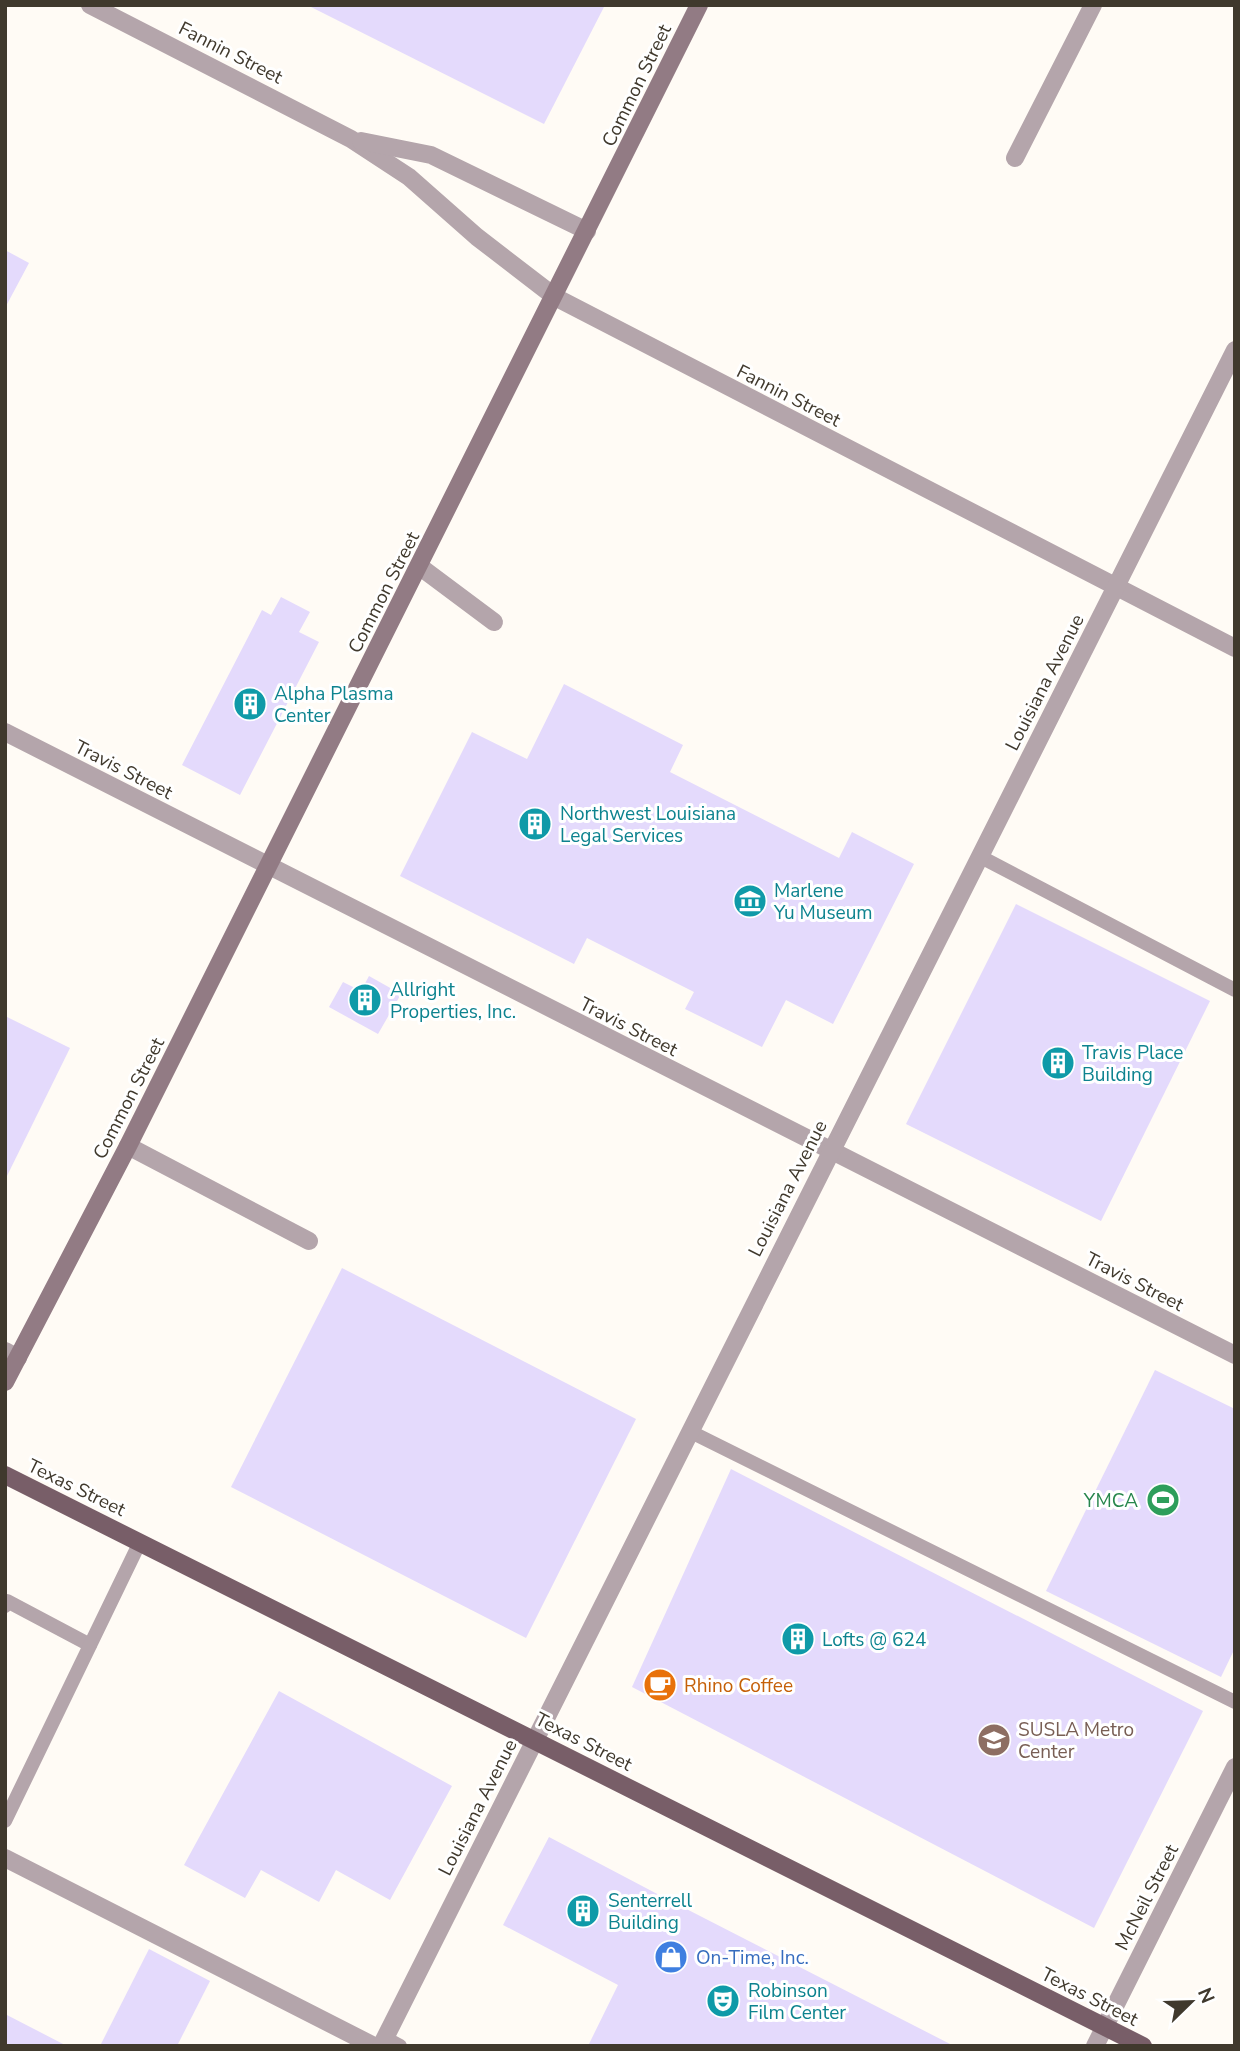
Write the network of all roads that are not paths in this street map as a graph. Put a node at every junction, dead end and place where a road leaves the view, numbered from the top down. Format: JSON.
{"nodes":[{"id":1,"x":90,"y":5,"type":"edge"},
{"id":2,"x":699,"y":5,"type":"edge"},
{"id":3,"x":1093,"y":5,"type":"edge"},
{"id":4,"x":351,"y":139,"type":"junction"},
{"id":5,"x":1014,"y":158,"type":"dead end"},
{"id":6,"x":587,"y":231,"type":"junction"},
{"id":7,"x":555,"y":297,"type":"junction"},
{"id":8,"x":1235,"y":350,"type":"edge"},
{"id":9,"x":419,"y":566,"type":"junction"},
{"id":10,"x":1115,"y":588,"type":"junction"},
{"id":11,"x":494,"y":622,"type":"dead end"},
{"id":12,"x":1235,"y":648,"type":"edge"},
{"id":13,"x":5,"y":732,"type":"edge"},
{"id":14,"x":979,"y":856,"type":"junction"},
{"id":15,"x":266,"y":866,"type":"junction"},
{"id":16,"x":1235,"y":990,"type":"edge"},
{"id":17,"x":128,"y":1146,"type":"junction"},
{"id":18,"x":830,"y":1151,"type":"junction"},
{"id":19,"x":309,"y":1241,"type":"dead end"},
{"id":20,"x":11,"y":1354,"type":"edge"},
{"id":21,"x":1235,"y":1355,"type":"edge"},
{"id":22,"x":5,"y":1382,"type":"edge"},
{"id":23,"x":689,"y":1431,"type":"junction"},
{"id":24,"x":5,"y":1475,"type":"edge"},
{"id":25,"x":140,"y":1542,"type":"junction"},
{"id":26,"x":5,"y":1606,"type":"edge"},
{"id":27,"x":90,"y":1645,"type":"junction"},
{"id":28,"x":1235,"y":1702,"type":"edge"},
{"id":29,"x":534,"y":1739,"type":"junction"},
{"id":30,"x":1235,"y":1767,"type":"edge"},
{"id":31,"x":5,"y":1821,"type":"edge"},
{"id":32,"x":5,"y":1858,"type":"edge"},
{"id":33,"x":1104,"y":2026,"type":"junction"},
{"id":34,"x":385,"y":2044,"type":"edge"},
{"id":35,"x":1095,"y":2046,"type":"edge"},
{"id":36,"x":1143,"y":2046,"type":"edge"}],
"edges":[{"from":1,"to":4,"type":"street","name":"Fannin Street"},
{"from":2,"to":6,"type":"main road","name":"Common Street"},
{"from":3,"to":5,"type":"street"},
{"from":4,"to":6,"type":"street","name":"Fannin Street"},
{"from":4,"to":7,"type":"street","name":"Fannin Street"},
{"from":6,"to":7,"type":"main road","name":"Common Street"},
{"from":7,"to":9,"type":"main road","name":"Common Street"},
{"from":7,"to":10,"type":"street","name":"Fannin Street"},
{"from":8,"to":10,"type":"street","name":"Louisiana Avenue"},
{"from":9,"to":11,"type":"street"},
{"from":9,"to":15,"type":"main road","name":"Common Street"},
{"from":10,"to":12,"type":"street","name":"Fannin Street"},
{"from":10,"to":14,"type":"street","name":"Louisiana Avenue"},
{"from":13,"to":15,"type":"street","name":"Travis Street"},
{"from":14,"to":16,"type":"lane"},
{"from":14,"to":18,"type":"street","name":"Louisiana Avenue"},
{"from":15,"to":17,"type":"main road","name":"Common Street"},
{"from":15,"to":18,"type":"street","name":"Travis Street"},
{"from":17,"to":19,"type":"street"},
{"from":17,"to":20,"type":"main road","name":"Common Street"},
{"from":18,"to":21,"type":"street","name":"Travis Street"},
{"from":18,"to":23,"type":"street","name":"Louisiana Avenue"},
{"from":20,"to":22,"type":"main road","name":"Common Street"},
{"from":23,"to":28,"type":"lane"},
{"from":23,"to":29,"type":"street","name":"Louisiana Avenue"},
{"from":24,"to":25,"type":"main road","name":"Texas Street"},
{"from":25,"to":27,"type":"lane"},
{"from":25,"to":29,"type":"main road","name":"Texas Street"},
{"from":26,"to":27,"type":"lane"},
{"from":27,"to":31,"type":"lane"},
{"from":29,"to":33,"type":"main road","name":"Texas Street"},
{"from":29,"to":34,"type":"street","name":"Louisiana Avenue"},
{"from":30,"to":33,"type":"street","name":"McNeil Street"},
{"from":32,"to":34,"type":"street"},
{"from":33,"to":35,"type":"street","name":"McNeil Street"},
{"from":33,"to":36,"type":"main road","name":"Texas Street"}]}
